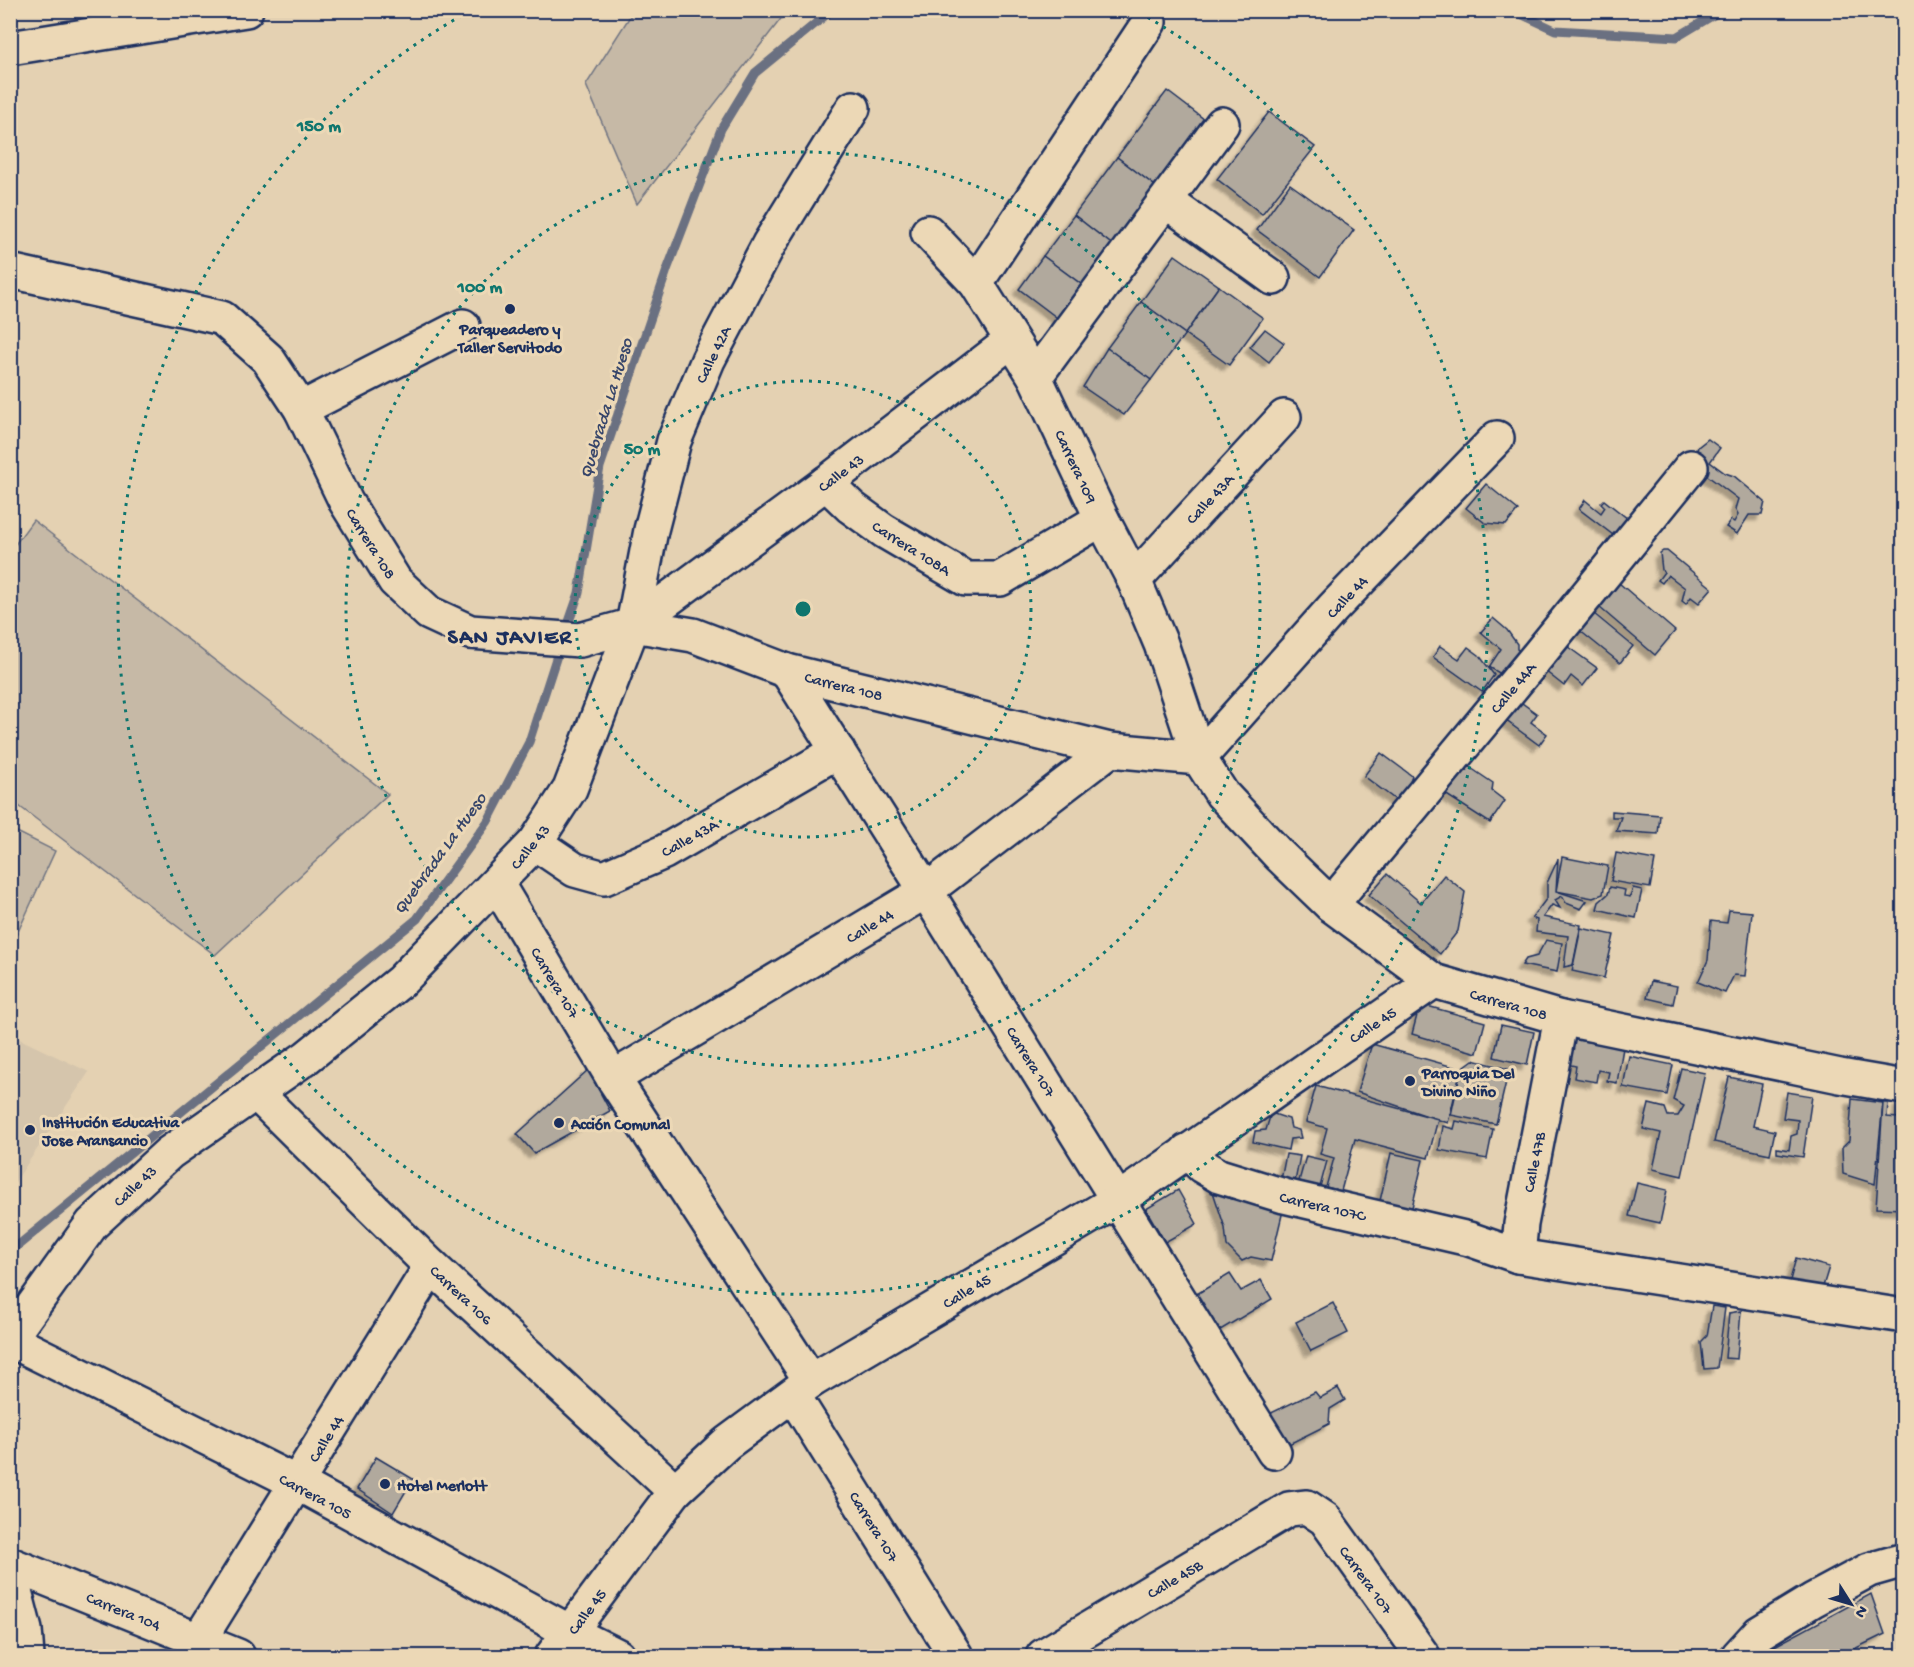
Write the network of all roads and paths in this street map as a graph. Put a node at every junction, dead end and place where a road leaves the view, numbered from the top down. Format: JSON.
{"nodes":[{"id":1,"x":246,"y":10,"type":"edge"},
{"id":2,"x":1149,"y":22,"type":"dead end"},
{"id":3,"x":10,"y":48,"type":"edge"},
{"id":4,"x":853,"y":108,"type":"dead end"},
{"id":5,"x":1222,"y":124,"type":"dead end"},
{"id":6,"x":1166,"y":201,"type":"junction"},
{"id":7,"x":928,"y":232,"type":"dead end"},
{"id":8,"x":10,"y":271,"type":"edge"},
{"id":9,"x":1273,"y":278,"type":"dead end"},
{"id":10,"x":976,"y":283,"type":"junction"},
{"id":11,"x":463,"y":326,"type":"dead end"},
{"id":12,"x":1011,"y":341,"type":"junction"},
{"id":13,"x":1035,"y":377,"type":"junction"},
{"id":14,"x":301,"y":409,"type":"junction"},
{"id":15,"x":1284,"y":417,"type":"dead end"},
{"id":16,"x":1497,"y":438,"type":"dead end"},
{"id":17,"x":1691,"y":467,"type":"dead end"},
{"id":18,"x":826,"y":483,"type":"junction"},
{"id":19,"x":1102,"y":519,"type":"junction"},
{"id":20,"x":1134,"y":580,"type":"junction"},
{"id":21,"x":633,"y":625,"type":"junction"},
{"id":22,"x":787,"y":671,"type":"junction"},
{"id":23,"x":1188,"y":722,"type":"joint"},
{"id":24,"x":1110,"y":750,"type":"junction"},
{"id":25,"x":838,"y":751,"type":"junction"},
{"id":26,"x":1199,"y":758,"type":"junction"},
{"id":27,"x":535,"y":843,"type":"junction"},
{"id":28,"x":497,"y":884,"type":"junction"},
{"id":29,"x":926,"y":891,"type":"junction"},
{"id":30,"x":1331,"y":905,"type":"junction"},
{"id":31,"x":1434,"y":981,"type":"junction"},
{"id":32,"x":1561,"y":1018,"type":"junction"},
{"id":33,"x":613,"y":1078,"type":"junction"},
{"id":34,"x":1904,"y":1087,"type":"edge"},
{"id":35,"x":255,"y":1092,"type":"junction"},
{"id":36,"x":1187,"y":1151,"type":"junction"},
{"id":37,"x":1118,"y":1200,"type":"junction"},
{"id":38,"x":1518,"y":1256,"type":"junction"},
{"id":39,"x":431,"y":1266,"type":"junction"},
{"id":40,"x":1904,"y":1316,"type":"edge"},
{"id":41,"x":10,"y":1339,"type":"edge"},
{"id":42,"x":802,"y":1388,"type":"junction"},
{"id":43,"x":1274,"y":1452,"type":"dead end"},
{"id":44,"x":297,"y":1483,"type":"junction"},
{"id":45,"x":675,"y":1491,"type":"junction"},
{"id":46,"x":1307,"y":1507,"type":"joint"},
{"id":47,"x":1904,"y":1560,"type":"edge"},
{"id":48,"x":10,"y":1564,"type":"edge"},
{"id":49,"x":10,"y":1572,"type":"edge"},
{"id":50,"x":199,"y":1640,"type":"junction"},
{"id":51,"x":561,"y":1644,"type":"edge"},
{"id":52,"x":27,"y":1656,"type":"edge"},
{"id":53,"x":238,"y":1656,"type":"edge"},
{"id":54,"x":618,"y":1656,"type":"edge"},
{"id":55,"x":956,"y":1656,"type":"edge"},
{"id":56,"x":1043,"y":1656,"type":"edge"},
{"id":57,"x":1423,"y":1656,"type":"edge"},
{"id":58,"x":1738,"y":1656,"type":"edge"}],
"edges":[{"from":1,"to":3,"type":"street"},
{"from":2,"to":10,"type":"street"},
{"from":4,"to":21,"type":"street","name":"Calle 42A"},
{"from":5,"to":6,"type":"street"},
{"from":6,"to":9,"type":"street"},
{"from":6,"to":13,"type":"street"},
{"from":7,"to":10,"type":"street","name":"Carrera 109"},
{"from":8,"to":14,"type":"street","name":"Carrera 108"},
{"from":10,"to":12,"type":"street","name":"Carrera 109"},
{"from":11,"to":14,"type":"street"},
{"from":12,"to":13,"type":"street","name":"Carrera 109"},
{"from":12,"to":18,"type":"street","name":"Calle 43"},
{"from":13,"to":19,"type":"street","name":"Carrera 109"},
{"from":14,"to":21,"type":"street","name":"Carrera 108"},
{"from":15,"to":20,"type":"street","name":"Calle 43A"},
{"from":16,"to":26,"type":"street","name":"Calle 44"},
{"from":17,"to":30,"type":"street","name":"Calle 44A"},
{"from":18,"to":19,"type":"street","name":"Carrera 108A"},
{"from":18,"to":21,"type":"street","name":"Calle 43"},
{"from":19,"to":20,"type":"street","name":"Carrera 109"},
{"from":20,"to":23,"type":"street","name":"Carrera 109"},
{"from":21,"to":22,"type":"street","name":"Carrera 108"},
{"from":21,"to":27,"type":"street","name":"Calle 43"},
{"from":22,"to":24,"type":"street","name":"Carrera 108"},
{"from":22,"to":25,"type":"street","name":"Carrera 107"},
{"from":23,"to":26,"type":"street","name":"Carrera 108"},
{"from":24,"to":26,"type":"street","name":"Carrera 108"},
{"from":24,"to":29,"type":"street","name":"Calle 44"},
{"from":25,"to":27,"type":"street","name":"Calle 43A"},
{"from":25,"to":29,"type":"street","name":"Carrera 107"},
{"from":26,"to":30,"type":"street","name":"Carrera 108"},
{"from":27,"to":28,"type":"street","name":"Calle 43"},
{"from":28,"to":33,"type":"street","name":"Carrera 107"},
{"from":28,"to":35,"type":"street","name":"Calle 43"},
{"from":29,"to":33,"type":"street","name":"Calle 44"},
{"from":29,"to":37,"type":"street","name":"Carrera 107"},
{"from":30,"to":31,"type":"street","name":"Carrera 108"},
{"from":31,"to":32,"type":"street","name":"Carrera 108"},
{"from":31,"to":36,"type":"street","name":"Calle 45"},
{"from":32,"to":34,"type":"street","name":"Carrera 108"},
{"from":32,"to":38,"type":"street","name":"Calle 47B"},
{"from":33,"to":42,"type":"street","name":"Carrera 107"},
{"from":35,"to":39,"type":"street","name":"Carrera 106"},
{"from":35,"to":41,"type":"street","name":"Calle 43"},
{"from":36,"to":37,"type":"street","name":"Calle 45"},
{"from":36,"to":38,"type":"street","name":"Carrera 107C"},
{"from":37,"to":42,"type":"street","name":"Calle 45"},
{"from":37,"to":43,"type":"street","name":"Carrera 107"},
{"from":38,"to":40,"type":"street"},
{"from":39,"to":44,"type":"street","name":"Calle 44"},
{"from":39,"to":45,"type":"street","name":"Carrera 106"},
{"from":41,"to":44,"type":"street","name":"Carrera 105"},
{"from":42,"to":45,"type":"street","name":"Calle 45"},
{"from":42,"to":55,"type":"street","name":"Carrera 107"},
{"from":44,"to":50,"type":"street","name":"Calle 44"},
{"from":44,"to":51,"type":"street","name":"Carrera 105"},
{"from":45,"to":51,"type":"street","name":"Calle 45"},
{"from":46,"to":56,"type":"street","name":"Calle 45B"},
{"from":46,"to":57,"type":"street","name":"Carrera 107"},
{"from":47,"to":58,"type":"street"},
{"from":48,"to":50,"type":"street","name":"Carrera 104"},
{"from":49,"to":52,"type":"street"},
{"from":50,"to":53,"type":"street","name":"Carrera 104"},
{"from":51,"to":54,"type":"street","name":"Carrera 105"}]}
